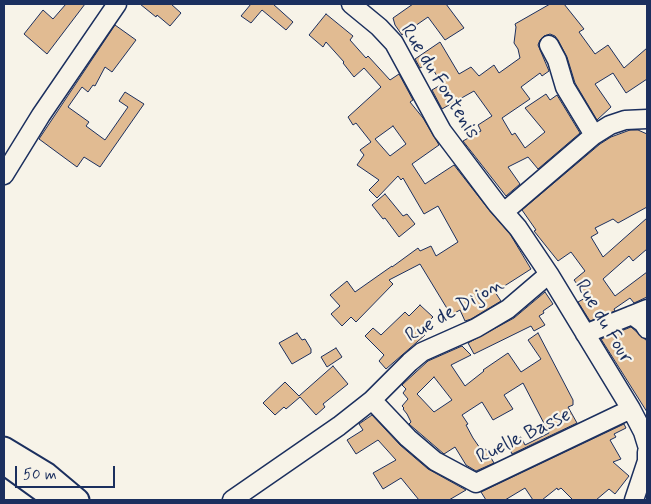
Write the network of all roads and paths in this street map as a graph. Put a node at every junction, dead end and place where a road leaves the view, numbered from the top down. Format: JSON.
{"nodes":[{"id":1,"x":117,"y":4,"type":"edge"},
{"id":2,"x":351,"y":4,"type":"edge"},
{"id":3,"x":549,"y":45,"type":"dead end"},
{"id":4,"x":647,"y":119,"type":"edge"},
{"id":5,"x":594,"y":135,"type":"junction"},
{"id":6,"x":4,"y":175,"type":"edge"},
{"id":7,"x":504,"y":212,"type":"junction"},
{"id":8,"x":549,"y":274,"type":"junction"},
{"id":9,"x":643,"y":319,"type":"edge"},
{"id":10,"x":585,"y":334,"type":"junction"},
{"id":11,"x":372,"y":400,"type":"junction"},
{"id":12,"x":631,"y":409,"type":"junction"},
{"id":13,"x":647,"y":445,"type":"edge"},
{"id":14,"x":4,"y":448,"type":"edge"},
{"id":15,"x":647,"y":452,"type":"edge"},
{"id":16,"x":4,"y":462,"type":"edge"},
{"id":17,"x":54,"y":500,"type":"edge"},
{"id":18,"x":78,"y":500,"type":"edge"},
{"id":19,"x":232,"y":500,"type":"edge"},
{"id":20,"x":634,"y":500,"type":"edge"}],
"edges":[{"from":1,"to":6,"type":"street"},
{"from":2,"to":7,"type":"street","name":"Rue du Fontenis"},
{"from":3,"to":5,"type":"street"},
{"from":4,"to":5,"type":"street"},
{"from":5,"to":7,"type":"street"},
{"from":7,"to":8,"type":"street"},
{"from":8,"to":10,"type":"street","name":"Rue du Four"},
{"from":8,"to":11,"type":"street","name":"Rue de Dijon"},
{"from":9,"to":10,"type":"street"},
{"from":10,"to":12,"type":"street","name":"Rue du Four"},
{"from":11,"to":12,"type":"street","name":"Ruelle Basse"},
{"from":11,"to":19,"type":"street","name":"Rue de Dijon"},
{"from":12,"to":13,"type":"street","name":"Rue du Four"},
{"from":14,"to":18,"type":"main road"},
{"from":15,"to":20,"type":"street"},
{"from":16,"to":17,"type":"main road"}]}
